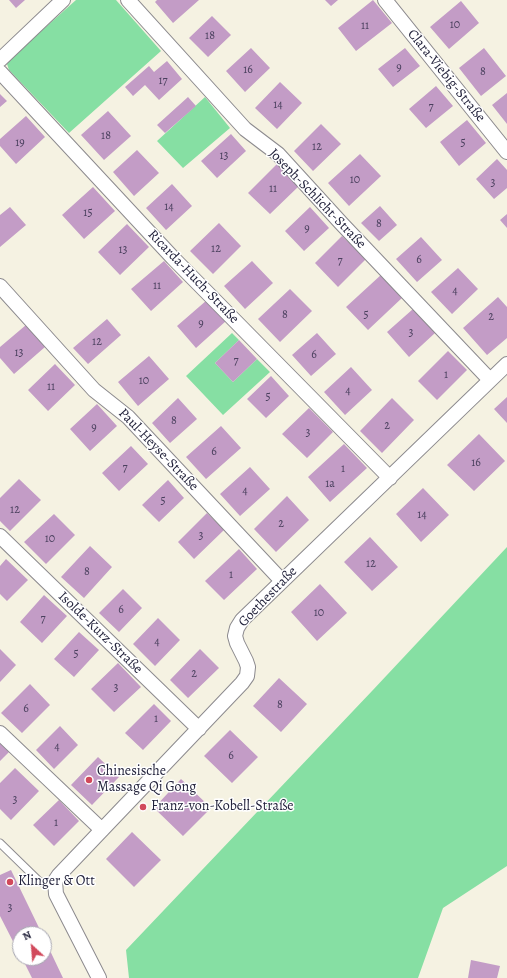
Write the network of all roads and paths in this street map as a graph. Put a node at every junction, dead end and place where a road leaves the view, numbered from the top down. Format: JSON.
{"nodes":[{"id":1,"x":63,"y":0,"type":"edge"},
{"id":2,"x":128,"y":0,"type":"edge"},
{"id":3,"x":385,"y":0,"type":"edge"},
{"id":4,"x":0,"y":60,"type":"edge"},
{"id":5,"x":0,"y":72,"type":"edge"},
{"id":6,"x":507,"y":152,"type":"edge"},
{"id":7,"x":0,"y":286,"type":"edge"},
{"id":8,"x":507,"y":364,"type":"edge"},
{"id":9,"x":490,"y":380,"type":"junction"},
{"id":10,"x":390,"y":478,"type":"junction"},
{"id":11,"x":0,"y":536,"type":"edge"},
{"id":12,"x":282,"y":581,"type":"junction"},
{"id":13,"x":199,"y":729,"type":"junction"},
{"id":14,"x":0,"y":733,"type":"edge"},
{"id":15,"x":102,"y":830,"type":"junction"},
{"id":16,"x":0,"y":843,"type":"edge"},
{"id":17,"x":55,"y":888,"type":"junction"},
{"id":18,"x":99,"y":978,"type":"edge"}],
"edges":[{"from":1,"to":4,"type":"street"},
{"from":2,"to":9,"type":"street","name":"Joseph-Schlicht-Straße"},
{"from":3,"to":6,"type":"street","name":"Clara-Viebig-Straße"},
{"from":5,"to":10,"type":"street","name":"Ricarda-Huch-Straße"},
{"from":7,"to":12,"type":"street","name":"Paul-Heyse-Straße"},
{"from":8,"to":9,"type":"street","name":"Goethestraße"},
{"from":9,"to":10,"type":"street","name":"Goethestraße"},
{"from":10,"to":12,"type":"street","name":"Goethestraße"},
{"from":11,"to":13,"type":"street","name":"Isolde-Kurz-Straße"},
{"from":12,"to":13,"type":"street","name":"Goethestraße"},
{"from":13,"to":15,"type":"street","name":"Goethestraße"},
{"from":14,"to":15,"type":"street"},
{"from":15,"to":17,"type":"street","name":"Goethestraße"},
{"from":16,"to":17,"type":"lane"},
{"from":17,"to":18,"type":"street"}]}
